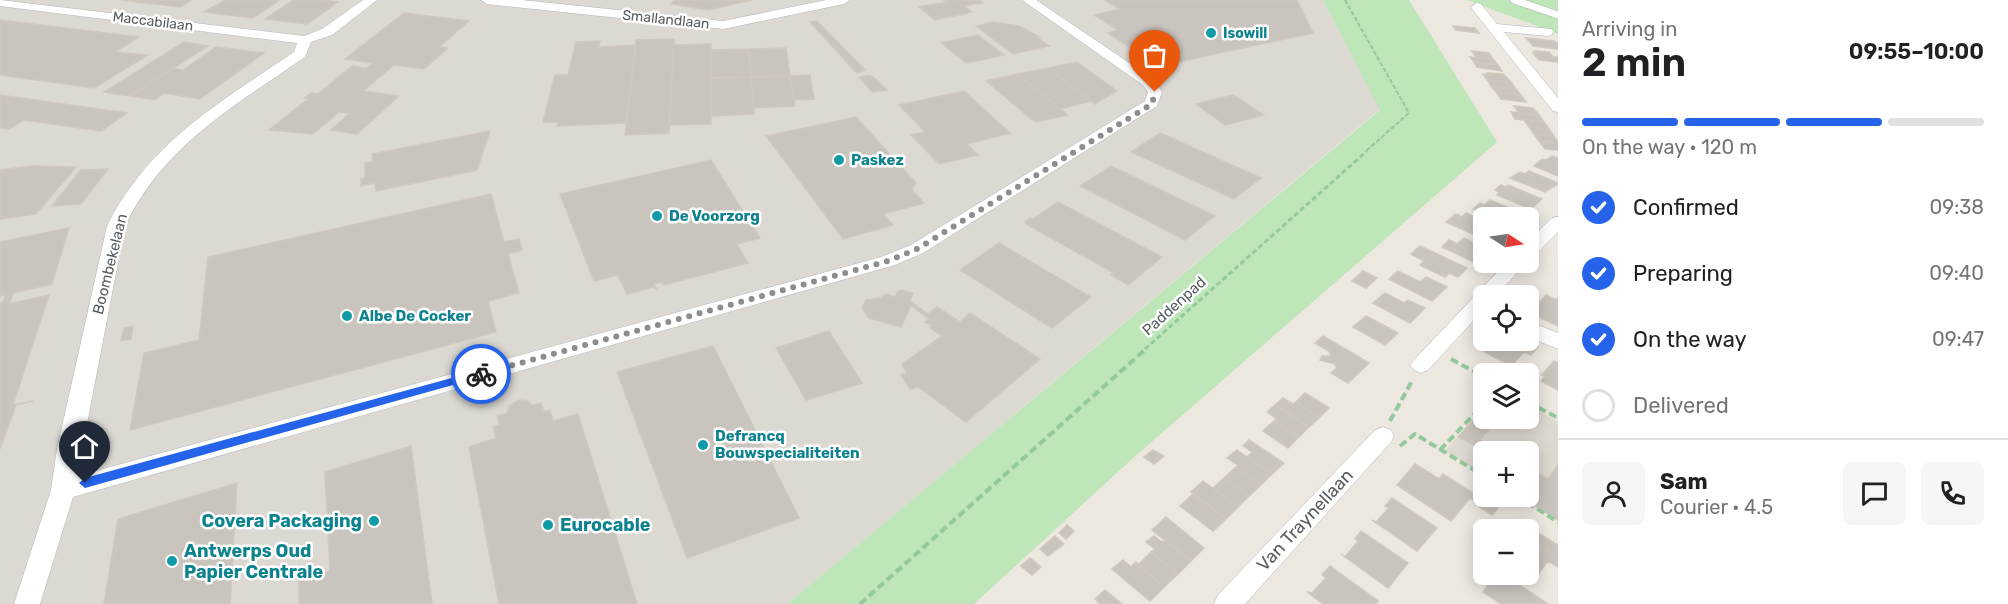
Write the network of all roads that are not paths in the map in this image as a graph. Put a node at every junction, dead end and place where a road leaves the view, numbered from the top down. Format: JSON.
{"nodes":[{"id":1,"x":371,"y":0,"type":"edge"},
{"id":2,"x":487,"y":0,"type":"edge"},
{"id":3,"x":844,"y":0,"type":"edge"},
{"id":4,"x":1028,"y":0,"type":"edge"},
{"id":5,"x":1514,"y":0,"type":"edge"},
{"id":6,"x":0,"y":2,"type":"edge"},
{"id":7,"x":1477,"y":7,"type":"dead end"},
{"id":8,"x":1558,"y":15,"type":"edge"},
{"id":9,"x":1493,"y":27,"type":"junction"},
{"id":10,"x":1546,"y":32,"type":"dead end"},
{"id":11,"x":305,"y":40,"type":"junction"},
{"id":12,"x":1558,"y":108,"type":"edge"},
{"id":13,"x":1554,"y":231,"type":"edge"},
{"id":14,"x":1539,"y":243,"type":"edge"},
{"id":15,"x":1508,"y":273,"type":"edge"},
{"id":16,"x":1496,"y":285,"type":"edge"},
{"id":17,"x":1473,"y":309,"type":"edge"},
{"id":18,"x":1539,"y":333,"type":"edge"},
{"id":19,"x":1558,"y":342,"type":"edge"},
{"id":20,"x":1427,"y":358,"type":"road end"},
{"id":21,"x":1383,"y":436,"type":"road end"},
{"id":22,"x":63,"y":490,"type":"junction"},
{"id":23,"x":27,"y":604,"type":"edge"},
{"id":24,"x":1227,"y":604,"type":"edge"}],
"edges":[{"from":1,"to":11,"type":"street","name":"Boombekelaan"},
{"from":2,"to":3,"type":"street","name":"Smallandlaan"},
{"from":4,"to":22,"type":"street"},
{"from":5,"to":8,"type":"lane"},
{"from":6,"to":11,"type":"street","name":"Maccabilaan"},
{"from":7,"to":9,"type":"street"},
{"from":9,"to":10,"type":"street"},
{"from":9,"to":12,"type":"street"},
{"from":11,"to":22,"type":"street","name":"Boombekelaan"},
{"from":13,"to":14,"type":"street"},
{"from":15,"to":16,"type":"street"},
{"from":17,"to":20,"type":"street"},
{"from":18,"to":19,"type":"street"},
{"from":21,"to":24,"type":"street","name":"Van Traynellaan"},
{"from":22,"to":23,"type":"street","name":"Boombekelaan"}]}
